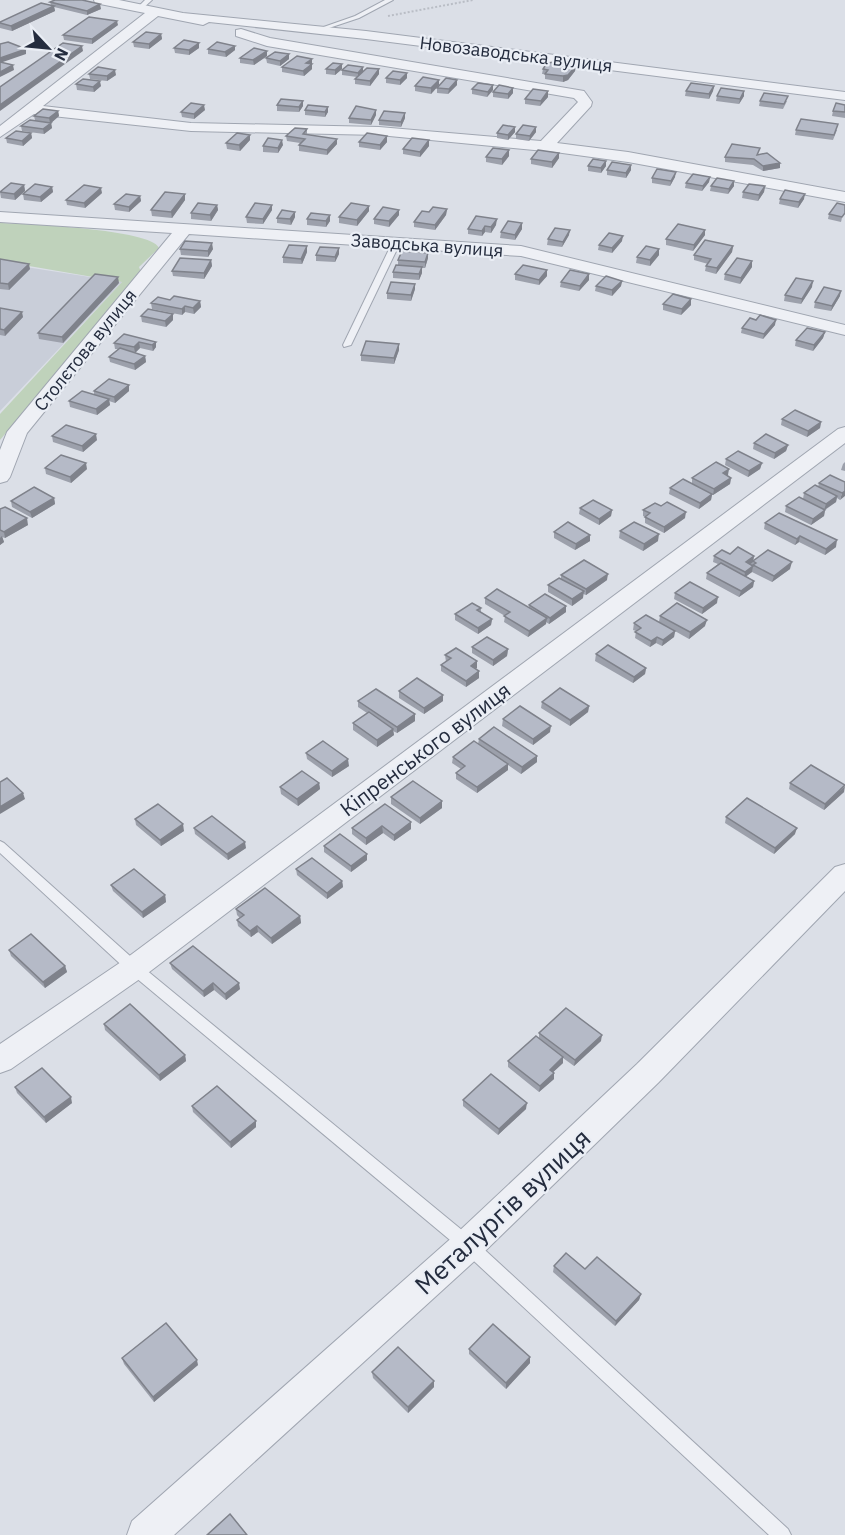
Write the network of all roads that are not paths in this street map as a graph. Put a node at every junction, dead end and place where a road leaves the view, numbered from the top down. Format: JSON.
{"nodes":[{"id":1,"x":100,"y":0,"type":"edge"},
{"id":2,"x":390,"y":0,"type":"edge"},
{"id":3,"x":148,"y":7,"type":"edge"},
{"id":4,"x":186,"y":16,"type":"junction"},
{"id":5,"x":318,"y":30,"type":"junction"},
{"id":6,"x":845,"y":96,"type":"edge"},
{"id":7,"x":30,"y":109,"type":"junction"},
{"id":8,"x":0,"y":133,"type":"edge"},
{"id":9,"x":545,"y":146,"type":"junction"},
{"id":10,"x":845,"y":197,"type":"edge"},
{"id":11,"x":0,"y":217,"type":"edge"},
{"id":12,"x":183,"y":231,"type":"junction"},
{"id":13,"x":396,"y":243,"type":"junction"},
{"id":14,"x":845,"y":330,"type":"edge"},
{"id":15,"x":347,"y":345,"type":"dead end"},
{"id":16,"x":845,"y":433,"type":"edge"},
{"id":17,"x":0,"y":477,"type":"edge"},
{"id":18,"x":0,"y":846,"type":"edge"},
{"id":19,"x":845,"y":874,"type":"edge"},
{"id":20,"x":134,"y":968,"type":"junction"},
{"id":21,"x":0,"y":1060,"type":"edge"},
{"id":22,"x":468,"y":1245,"type":"junction"},
{"id":23,"x":146,"y":1535,"type":"edge"},
{"id":24,"x":782,"y":1535,"type":"edge"}],
"edges":[{"from":1,"to":3,"type":"street"},
{"from":2,"to":5,"type":"lane"},
{"from":3,"to":4,"type":"street","name":"Новозаводська вулиця"},
{"from":3,"to":7,"type":"street"},
{"from":4,"to":5,"type":"street","name":"Новозаводська вулиця"},
{"from":4,"to":9,"type":"street","name":"Новозаводська вулиця"},
{"from":5,"to":6,"type":"street","name":"Новозаводська вулиця"},
{"from":7,"to":8,"type":"street"},
{"from":7,"to":9,"type":"street"},
{"from":9,"to":10,"type":"street"},
{"from":11,"to":12,"type":"street","name":"Заводська вулиця"},
{"from":12,"to":13,"type":"street","name":"Заводська вулиця"},
{"from":12,"to":17,"type":"street","name":"Столєтова вулиця"},
{"from":13,"to":14,"type":"street","name":"Заводська вулиця"},
{"from":13,"to":15,"type":"lane"},
{"from":16,"to":20,"type":"street","name":"Кіпренського вулиця"},
{"from":18,"to":20,"type":"lane"},
{"from":19,"to":22,"type":"street","name":"Металургів вулиця"},
{"from":20,"to":21,"type":"street","name":"Кіпренського вулиця"},
{"from":20,"to":22,"type":"lane"},
{"from":22,"to":23,"type":"street","name":"Металургів вулиця"},
{"from":22,"to":24,"type":"lane"}]}
